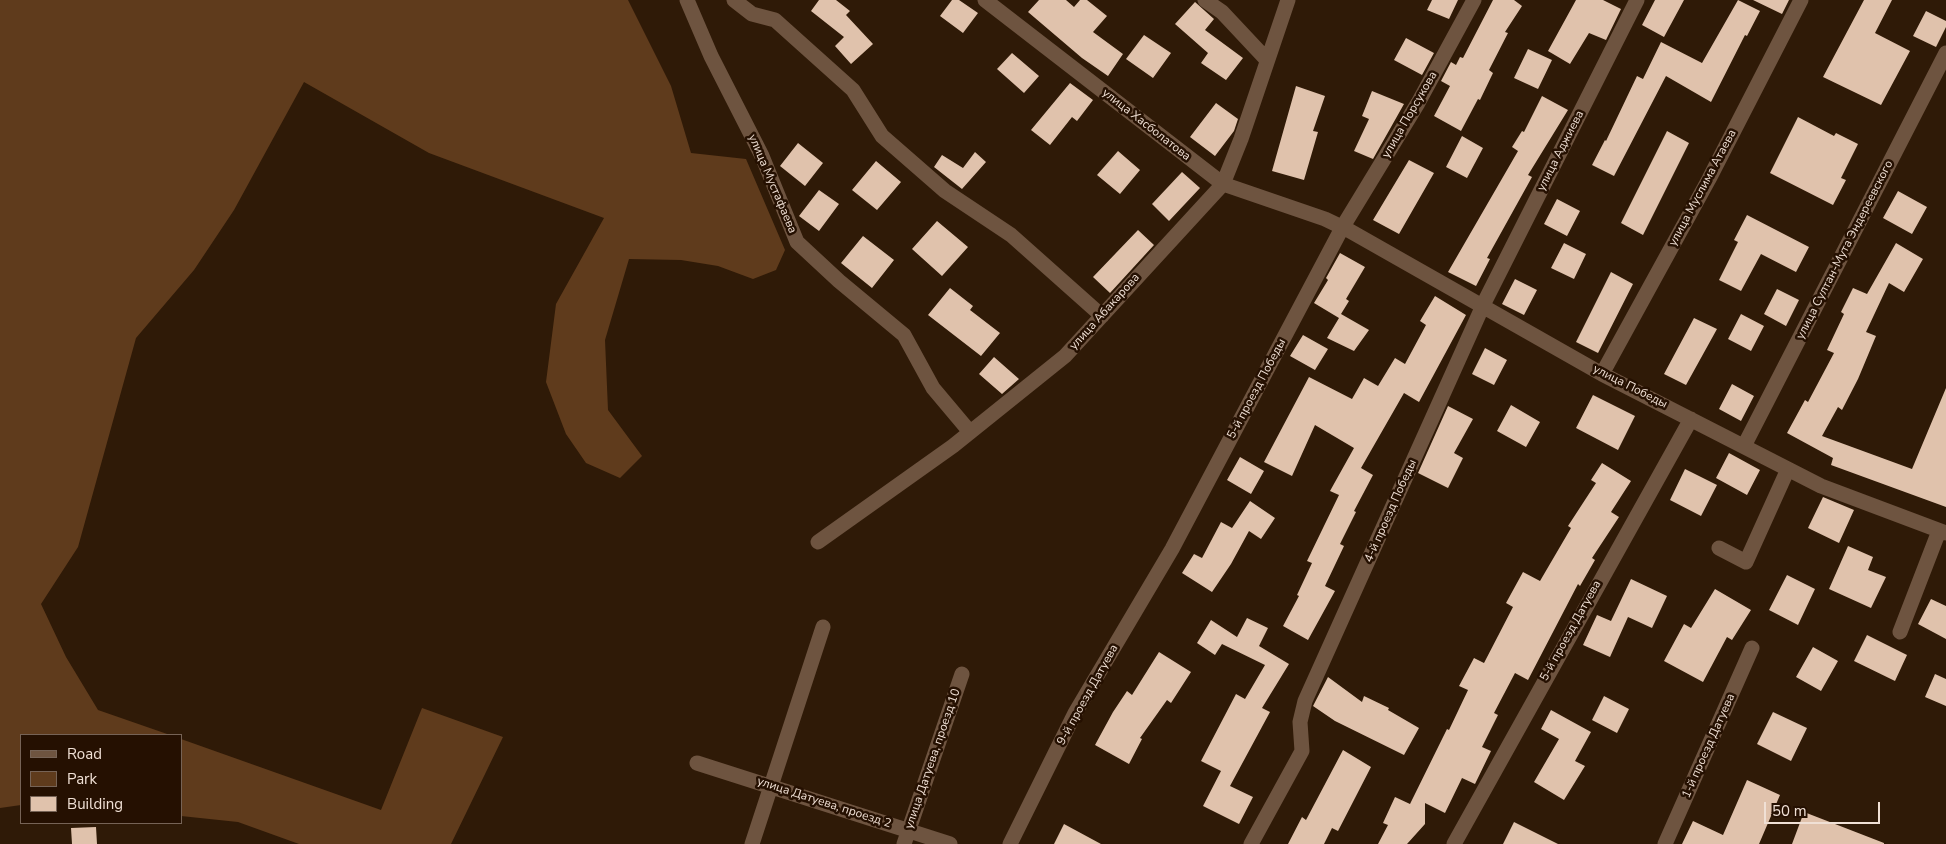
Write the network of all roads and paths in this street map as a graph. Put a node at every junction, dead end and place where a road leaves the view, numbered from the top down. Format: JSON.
{"nodes":[{"id":1,"x":687,"y":0,"type":"edge"},
{"id":2,"x":734,"y":0,"type":"edge"},
{"id":3,"x":985,"y":0,"type":"edge"},
{"id":4,"x":1205,"y":0,"type":"edge"},
{"id":5,"x":1288,"y":0,"type":"edge"},
{"id":6,"x":1474,"y":0,"type":"edge"},
{"id":7,"x":1637,"y":0,"type":"edge"},
{"id":8,"x":1801,"y":0,"type":"edge"},
{"id":9,"x":1946,"y":53,"type":"edge"},
{"id":10,"x":1267,"y":60,"type":"junction"},
{"id":11,"x":1223,"y":184,"type":"junction"},
{"id":12,"x":1325,"y":219,"type":"joint"},
{"id":13,"x":1342,"y":228,"type":"junction"},
{"id":14,"x":1484,"y":304,"type":"junction"},
{"id":15,"x":1102,"y":316,"type":"junction"},
{"id":16,"x":1602,"y":374,"type":"junction"},
{"id":17,"x":1691,"y":419,"type":"junction"},
{"id":18,"x":970,"y":432,"type":"junction"},
{"id":19,"x":1744,"y":446,"type":"junction"},
{"id":20,"x":1788,"y":469,"type":"junction"},
{"id":21,"x":1942,"y":532,"type":"edge"},
{"id":22,"x":818,"y":542,"type":"dead end"},
{"id":23,"x":1719,"y":548,"type":"dead end"},
{"id":24,"x":1172,"y":549,"type":"joint"},
{"id":25,"x":823,"y":628,"type":"dead end"},
{"id":26,"x":1900,"y":632,"type":"dead end"},
{"id":27,"x":1752,"y":648,"type":"dead end"},
{"id":28,"x":962,"y":674,"type":"dead end"},
{"id":29,"x":697,"y":762,"type":"dead end"},
{"id":30,"x":771,"y":786,"type":"junction"},
{"id":31,"x":906,"y":837,"type":"edge"},
{"id":32,"x":752,"y":844,"type":"edge"},
{"id":33,"x":950,"y":844,"type":"edge"},
{"id":34,"x":1010,"y":844,"type":"edge"},
{"id":35,"x":1252,"y":844,"type":"edge"},
{"id":36,"x":1454,"y":844,"type":"edge"},
{"id":37,"x":1665,"y":844,"type":"edge"}],
"edges":[{"from":1,"to":18,"type":"street","name":"улица Мустафаева"},
{"from":2,"to":15,"type":"street"},
{"from":3,"to":11,"type":"street","name":"улица Хасболатова"},
{"from":4,"to":10,"type":"street"},
{"from":5,"to":10,"type":"street","name":"улица Абакарова"},
{"from":6,"to":13,"type":"street","name":"улица Порсукова"},
{"from":7,"to":14,"type":"street","name":"улица Аджиева"},
{"from":8,"to":16,"type":"street","name":"улица Муслима Атаева"},
{"from":9,"to":19,"type":"street","name":"улица Султан-Мута Эндереевского"},
{"from":10,"to":11,"type":"street","name":"улица Абакарова"},
{"from":11,"to":12,"type":"street","name":"улица Хасболатова"},
{"from":11,"to":15,"type":"street","name":"улица Абакарова"},
{"from":12,"to":13,"type":"street","name":"улица Победы"},
{"from":13,"to":14,"type":"street","name":"улица Победы"},
{"from":13,"to":24,"type":"street","name":"5-й проезд Победы"},
{"from":14,"to":16,"type":"street","name":"улица Победы"},
{"from":14,"to":35,"type":"street","name":"4-й проезд Победы"},
{"from":15,"to":18,"type":"street","name":"улица Абакарова"},
{"from":16,"to":17,"type":"street","name":"улица Победы"},
{"from":17,"to":19,"type":"street","name":"улица Победы"},
{"from":17,"to":36,"type":"street","name":"5-й проезд Датуева"},
{"from":18,"to":22,"type":"street","name":"улица Абакарова"},
{"from":19,"to":20,"type":"street","name":"улица Победы"},
{"from":20,"to":21,"type":"street","name":"улица Победы"},
{"from":20,"to":23,"type":"street"},
{"from":21,"to":26,"type":"street"},
{"from":24,"to":34,"type":"street","name":"9-й проезд Датуева"},
{"from":25,"to":30,"type":"street"},
{"from":27,"to":37,"type":"street","name":"1-й проезд Датуева"},
{"from":28,"to":31,"type":"street","name":"улица Датуева, проезд 10"},
{"from":29,"to":30,"type":"street","name":"улица Датуева, проезд 2"},
{"from":30,"to":31,"type":"street","name":"улица Датуева, проезд 2"},
{"from":30,"to":32,"type":"street"},
{"from":31,"to":33,"type":"street","name":"улица Датуева, проезд 2"}]}
